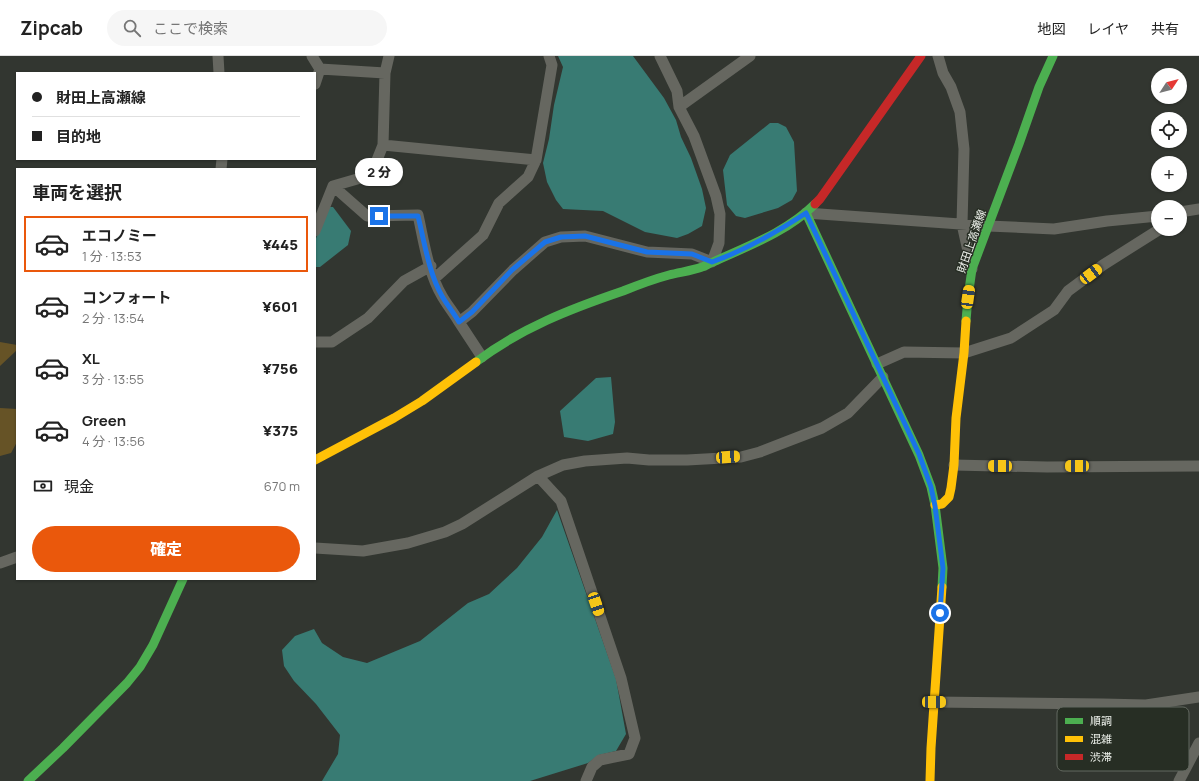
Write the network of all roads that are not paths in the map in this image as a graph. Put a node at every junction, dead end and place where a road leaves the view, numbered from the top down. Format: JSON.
{"nodes":[{"id":1,"x":218,"y":56,"type":"edge"},
{"id":2,"x":312,"y":56,"type":"edge"},
{"id":3,"x":389,"y":56,"type":"edge"},
{"id":4,"x":549,"y":56,"type":"edge"},
{"id":5,"x":660,"y":56,"type":"edge"},
{"id":6,"x":750,"y":56,"type":"edge"},
{"id":7,"x":921,"y":56,"type":"edge"},
{"id":8,"x":938,"y":56,"type":"edge"},
{"id":9,"x":1053,"y":56,"type":"edge"},
{"id":10,"x":320,"y":69,"type":"junction"},
{"id":11,"x":219,"y":72,"type":"edge"},
{"id":12,"x":386,"y":73,"type":"junction"},
{"id":13,"x":316,"y":81,"type":"edge"},
{"id":14,"x":680,"y":107,"type":"junction"},
{"id":15,"x":383,"y":145,"type":"junction"},
{"id":16,"x":536,"y":160,"type":"junction"},
{"id":17,"x":333,"y":186,"type":"junction"},
{"id":18,"x":806,"y":213,"type":"junction"},
{"id":19,"x":1151,"y":217,"type":"edge"},
{"id":20,"x":962,"y":224,"type":"junction"},
{"id":21,"x":988,"y":226,"type":"junction"},
{"id":22,"x":316,"y":228,"type":"edge"},
{"id":23,"x":1151,"y":235,"type":"edge"},
{"id":24,"x":712,"y":262,"type":"junction"},
{"id":25,"x":430,"y":266,"type":"junction"},
{"id":26,"x":972,"y":269,"type":"junction"},
{"id":27,"x":435,"y":278,"type":"junction"},
{"id":28,"x":459,"y":322,"type":"junction"},
{"id":29,"x":316,"y":342,"type":"edge"},
{"id":30,"x":964,"y":353,"type":"junction"},
{"id":31,"x":482,"y":357,"type":"junction"},
{"id":32,"x":877,"y":364,"type":"junction"},
{"id":33,"x":883,"y":377,"type":"junction"},
{"id":34,"x":316,"y":459,"type":"edge"},
{"id":35,"x":954,"y":465,"type":"junction"},
{"id":36,"x":1199,"y":466,"type":"edge"},
{"id":37,"x":538,"y":476,"type":"junction"},
{"id":38,"x":935,"y":506,"type":"junction"},
{"id":39,"x":316,"y":548,"type":"edge"},
{"id":40,"x":16,"y":557,"type":"edge"},
{"id":41,"x":0,"y":563,"type":"edge"},
{"id":42,"x":183,"y":580,"type":"edge"},
{"id":43,"x":1199,"y":697,"type":"edge"},
{"id":44,"x":934,"y":702,"type":"junction"},
{"id":45,"x":1199,"y":743,"type":"edge"},
{"id":46,"x":1189,"y":762,"type":"edge"},
{"id":47,"x":1184,"y":771,"type":"edge"},
{"id":48,"x":28,"y":781,"type":"edge"},
{"id":49,"x":586,"y":781,"type":"edge"},
{"id":50,"x":930,"y":781,"type":"edge"},
{"id":51,"x":1179,"y":781,"type":"edge"}],
"edges":[{"from":1,"to":11,"type":"street"},
{"from":2,"to":10,"type":"street"},
{"from":3,"to":12,"type":"street"},
{"from":4,"to":16,"type":"street"},
{"from":5,"to":14,"type":"street"},
{"from":6,"to":14,"type":"street"},
{"from":7,"to":18,"type":"main road"},
{"from":8,"to":20,"type":"street"},
{"from":9,"to":21,"type":"main road","name":"財田上高瀬線"},
{"from":10,"to":12,"type":"street"},
{"from":10,"to":13,"type":"street"},
{"from":12,"to":15,"type":"street"},
{"from":14,"to":24,"type":"street"},
{"from":15,"to":16,"type":"street"},
{"from":15,"to":17,"type":"street"},
{"from":16,"to":27,"type":"street"},
{"from":17,"to":22,"type":"street"},
{"from":17,"to":25,"type":"street"},
{"from":18,"to":20,"type":"street"},
{"from":18,"to":24,"type":"main road"},
{"from":18,"to":32,"type":"main road"},
{"from":19,"to":21,"type":"street"},
{"from":20,"to":21,"type":"street"},
{"from":20,"to":26,"type":"street"},
{"from":21,"to":26,"type":"main road","name":"財田上高瀬線"},
{"from":23,"to":30,"type":"street"},
{"from":24,"to":28,"type":"street"},
{"from":24,"to":31,"type":"main road"},
{"from":25,"to":27,"type":"street"},
{"from":25,"to":29,"type":"street"},
{"from":26,"to":30,"type":"main road","name":"財田上高瀬線"},
{"from":27,"to":28,"type":"street"},
{"from":28,"to":31,"type":"street"},
{"from":30,"to":32,"type":"street"},
{"from":30,"to":35,"type":"main road","name":"財田上高瀬線"},
{"from":31,"to":34,"type":"main road"},
{"from":32,"to":33,"type":"main road"},
{"from":33,"to":37,"type":"street"},
{"from":33,"to":38,"type":"main road"},
{"from":35,"to":36,"type":"street"},
{"from":35,"to":38,"type":"main road","name":"財田上高瀬線"},
{"from":37,"to":39,"type":"street"},
{"from":37,"to":49,"type":"street"},
{"from":38,"to":44,"type":"main road"},
{"from":40,"to":41,"type":"street"},
{"from":42,"to":48,"type":"main road"},
{"from":43,"to":44,"type":"street"},
{"from":44,"to":50,"type":"main road"},
{"from":45,"to":46,"type":"street"},
{"from":47,"to":51,"type":"street"}]}
